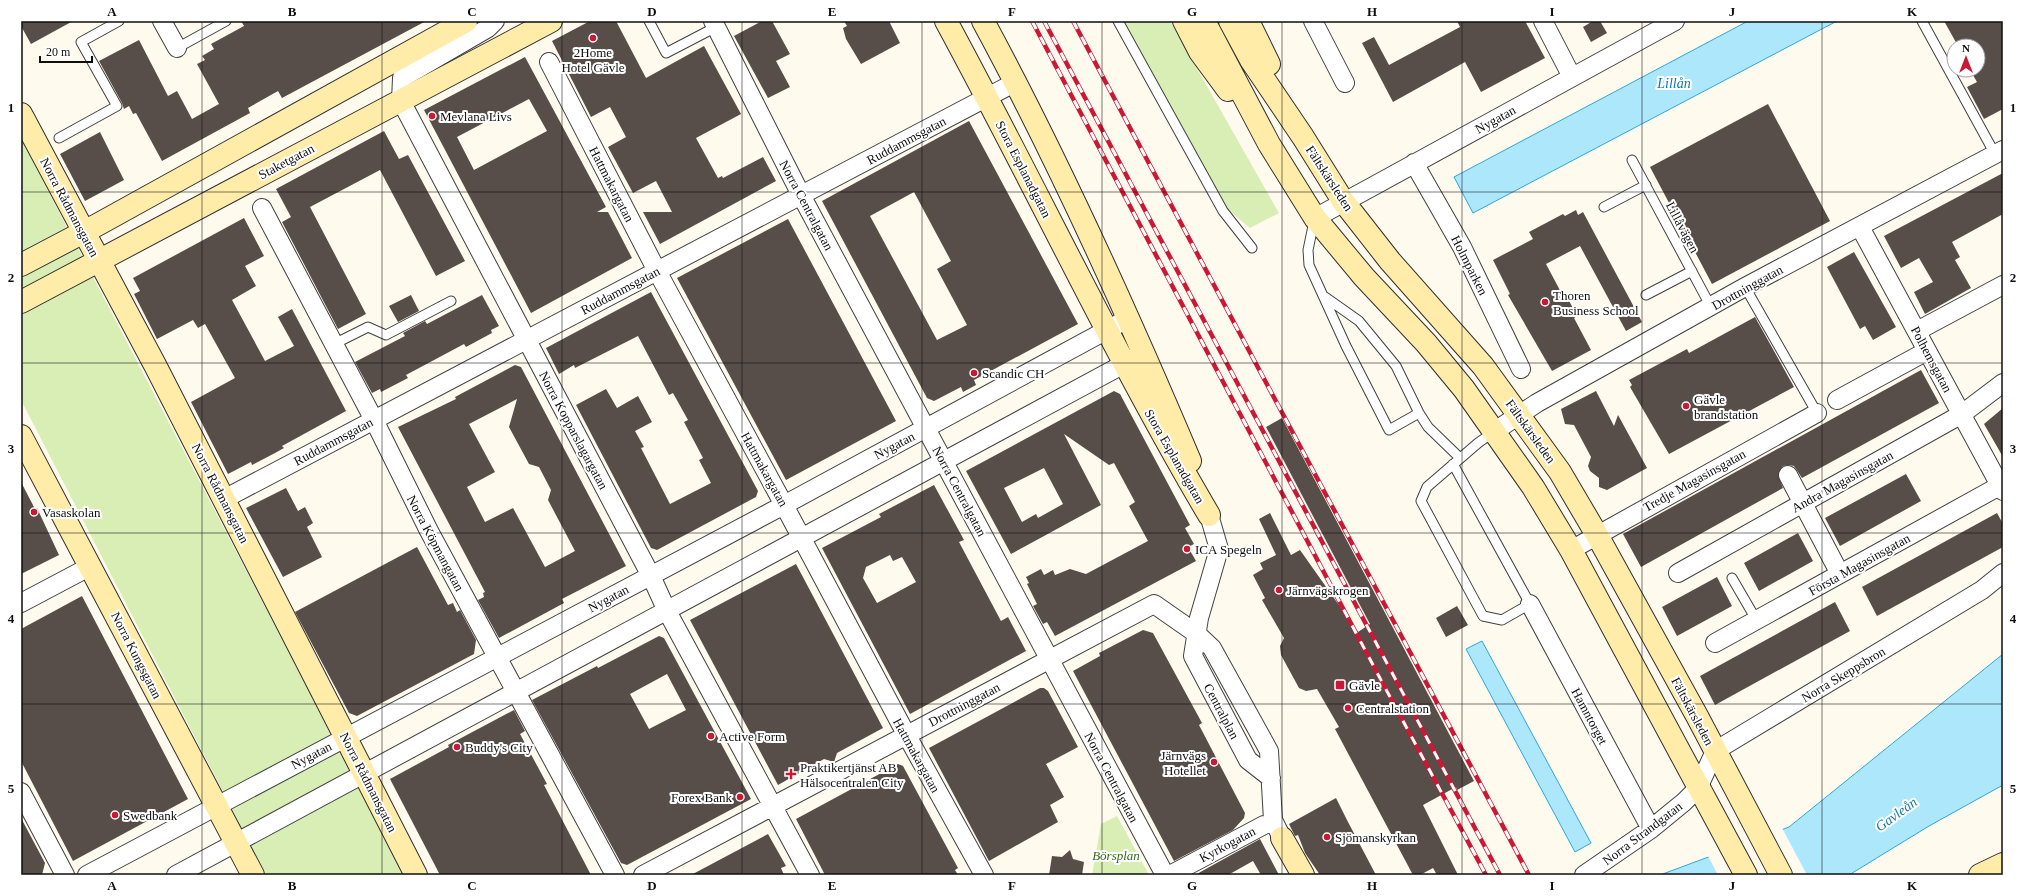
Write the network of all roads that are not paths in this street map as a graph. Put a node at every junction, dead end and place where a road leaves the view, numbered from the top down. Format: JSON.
{"nodes":[{"id":1,"x":119,"y":21,"type":"edge"},
{"id":2,"x":162,"y":21,"type":"edge"},
{"id":3,"x":226,"y":21,"type":"edge"},
{"id":4,"x":466,"y":21,"type":"edge"},
{"id":5,"x":495,"y":21,"type":"edge"},
{"id":6,"x":551,"y":21,"type":"edge"},
{"id":7,"x":649,"y":21,"type":"edge"},
{"id":8,"x":946,"y":21,"type":"edge"},
{"id":9,"x":983,"y":21,"type":"edge"},
{"id":10,"x":1118,"y":21,"type":"edge"},
{"id":11,"x":1184,"y":21,"type":"edge"},
{"id":12,"x":1204,"y":21,"type":"edge"},
{"id":13,"x":1230,"y":21,"type":"edge"},
{"id":14,"x":1248,"y":21,"type":"edge"},
{"id":15,"x":1313,"y":21,"type":"edge"},
{"id":16,"x":1543,"y":21,"type":"edge"},
{"id":17,"x":1675,"y":21,"type":"edge"},
{"id":18,"x":1922,"y":21,"type":"edge"},
{"id":19,"x":715,"y":24,"type":"edge"},
{"id":20,"x":177,"y":48,"type":"joint"},
{"id":21,"x":549,"y":62,"type":"dead end"},
{"id":22,"x":1572,"y":76,"type":"junction"},
{"id":23,"x":1016,"y":82,"type":"junction"},
{"id":24,"x":1345,"y":83,"type":"dead end"},
{"id":25,"x":987,"y":97,"type":"junction"},
{"id":26,"x":401,"y":101,"type":"junction"},
{"id":27,"x":21,"y":114,"type":"edge"},
{"id":28,"x":1303,"y":137,"type":"junction"},
{"id":29,"x":59,"y":138,"type":"dead end"},
{"id":30,"x":1269,"y":144,"type":"junction"},
{"id":31,"x":1999,"y":152,"type":"edge"},
{"id":32,"x":1632,"y":160,"type":"dead end"},
{"id":33,"x":1414,"y":163,"type":"junction"},
{"id":34,"x":1646,"y":185,"type":"junction"},
{"id":35,"x":801,"y":195,"type":"junction"},
{"id":36,"x":1343,"y":201,"type":"junction"},
{"id":37,"x":1604,"y":207,"type":"dead end"},
{"id":38,"x":262,"y":208,"type":"dead end"},
{"id":39,"x":1315,"y":218,"type":"junction"},
{"id":40,"x":1860,"y":227,"type":"junction"},
{"id":41,"x":83,"y":231,"type":"junction"},
{"id":42,"x":1252,"y":248,"type":"dead end"},
{"id":43,"x":98,"y":260,"type":"junction"},
{"id":44,"x":21,"y":265,"type":"edge"},
{"id":45,"x":656,"y":271,"type":"junction"},
{"id":46,"x":1692,"y":271,"type":"junction"},
{"id":47,"x":2003,"y":284,"type":"edge"},
{"id":48,"x":1745,"y":287,"type":"junction"},
{"id":49,"x":1646,"y":295,"type":"dead end"},
{"id":50,"x":1324,"y":297,"type":"junction"},
{"id":51,"x":451,"y":301,"type":"dead end"},
{"id":52,"x":21,"y":302,"type":"edge"},
{"id":53,"x":1711,"y":307,"type":"junction"},
{"id":54,"x":1129,"y":318,"type":"junction"},
{"id":55,"x":1107,"y":330,"type":"junction"},
{"id":56,"x":1917,"y":331,"type":"junction"},
{"id":57,"x":526,"y":340,"type":"junction"},
{"id":58,"x":334,"y":344,"type":"junction"},
{"id":59,"x":1927,"y":351,"type":"junction"},
{"id":60,"x":1144,"y":353,"type":"junction"},
{"id":61,"x":1124,"y":364,"type":"junction"},
{"id":62,"x":1521,"y":368,"type":"dead end"},
{"id":63,"x":2003,"y":383,"type":"edge"},
{"id":64,"x":1837,"y":400,"type":"dead end"},
{"id":65,"x":1418,"y":412,"type":"junction"},
{"id":66,"x":1817,"y":412,"type":"joint"},
{"id":67,"x":1520,"y":414,"type":"junction"},
{"id":68,"x":1962,"y":414,"type":"junction"},
{"id":69,"x":374,"y":420,"type":"junction"},
{"id":70,"x":926,"y":428,"type":"junction"},
{"id":71,"x":1495,"y":431,"type":"junction"},
{"id":72,"x":21,"y":436,"type":"edge"},
{"id":73,"x":1460,"y":458,"type":"junction"},
{"id":74,"x":944,"y":461,"type":"junction"},
{"id":75,"x":1453,"y":464,"type":"junction"},
{"id":76,"x":1788,"y":475,"type":"dead end"},
{"id":77,"x":2002,"y":487,"type":"edge"},
{"id":78,"x":224,"y":499,"type":"junction"},
{"id":79,"x":1802,"y":503,"type":"junction"},
{"id":80,"x":784,"y":504,"type":"junction"},
{"id":81,"x":1209,"y":515,"type":"junction"},
{"id":82,"x":1597,"y":534,"type":"junction"},
{"id":83,"x":802,"y":538,"type":"junction"},
{"id":84,"x":1571,"y":550,"type":"junction"},
{"id":85,"x":91,"y":566,"type":"junction"},
{"id":86,"x":2003,"y":572,"type":"edge"},
{"id":87,"x":1678,"y":573,"type":"dead end"},
{"id":88,"x":1840,"y":574,"type":"junction"},
{"id":89,"x":651,"y":576,"type":"junction"},
{"id":90,"x":1732,"y":578,"type":"dead end"},
{"id":91,"x":21,"y":603,"type":"edge"},
{"id":92,"x":1530,"y":604,"type":"junction"},
{"id":93,"x":667,"y":611,"type":"junction"},
{"id":94,"x":1757,"y":621,"type":"junction"},
{"id":95,"x":1197,"y":634,"type":"junction"},
{"id":96,"x":1715,"y":643,"type":"dead end"},
{"id":97,"x":497,"y":657,"type":"junction"},
{"id":98,"x":1050,"y":659,"type":"junction"},
{"id":99,"x":516,"y":692,"type":"junction"},
{"id":100,"x":906,"y":734,"type":"junction"},
{"id":101,"x":346,"y":737,"type":"junction"},
{"id":102,"x":1715,"y":751,"type":"junction"},
{"id":103,"x":364,"y":774,"type":"junction"},
{"id":104,"x":1698,"y":788,"type":"junction"},
{"id":105,"x":21,"y":792,"type":"edge"},
{"id":106,"x":773,"y":805,"type":"junction"},
{"id":107,"x":215,"y":806,"type":"junction"},
{"id":108,"x":1273,"y":828,"type":"junction"},
{"id":109,"x":1651,"y":829,"type":"junction"},
{"id":110,"x":235,"y":843,"type":"junction"},
{"id":111,"x":65,"y":875,"type":"edge"},
{"id":112,"x":86,"y":875,"type":"edge"},
{"id":113,"x":176,"y":875,"type":"edge"},
{"id":114,"x":252,"y":875,"type":"edge"},
{"id":115,"x":416,"y":875,"type":"edge"},
{"id":116,"x":615,"y":875,"type":"edge"},
{"id":117,"x":643,"y":875,"type":"edge"},
{"id":118,"x":810,"y":875,"type":"edge"},
{"id":119,"x":984,"y":875,"type":"edge"},
{"id":120,"x":1164,"y":875,"type":"edge"},
{"id":121,"x":1170,"y":875,"type":"edge"},
{"id":122,"x":1303,"y":875,"type":"edge"},
{"id":123,"x":1584,"y":875,"type":"edge"},
{"id":124,"x":1746,"y":875,"type":"edge"},
{"id":125,"x":1781,"y":875,"type":"edge"}],
"edges":[{"from":1,"to":29,"type":"lane"},
{"from":2,"to":20,"type":"street"},
{"from":3,"to":20,"type":"lane"},
{"from":4,"to":41,"type":"main road"},
{"from":5,"to":26,"type":"street"},
{"from":6,"to":26,"type":"main road","name":"Staketgatan"},
{"from":7,"to":19,"type":"lane"},
{"from":8,"to":25,"type":"main road","name":"Stora Esplanadgatan"},
{"from":9,"to":23,"type":"main road","name":"Stora Esplanadgatan"},
{"from":10,"to":42,"type":"lane"},
{"from":11,"to":30,"type":"main road"},
{"from":12,"to":30,"type":"main road"},
{"from":13,"to":28,"type":"main road","name":"Fältskärsleden"},
{"from":14,"to":28,"type":"main road"},
{"from":15,"to":24,"type":"street"},
{"from":16,"to":22,"type":"street"},
{"from":17,"to":22,"type":"street","name":"Nygatan"},
{"from":18,"to":31,"type":"lane"},
{"from":19,"to":35,"type":"street","name":"Norra Centralgatan"},
{"from":21,"to":45,"type":"street","name":"Hattmakargatan"},
{"from":22,"to":33,"type":"street","name":"Nygatan"},
{"from":23,"to":25,"type":"street","name":"Ruddammsgatan"},
{"from":23,"to":54,"type":"main road","name":"Stora Esplanadgatan"},
{"from":25,"to":35,"type":"street","name":"Ruddammsgatan"},
{"from":25,"to":55,"type":"main road","name":"Stora Esplanadgatan"},
{"from":26,"to":43,"type":"main road","name":"Staketgatan"},
{"from":26,"to":57,"type":"street","name":"Norra Kopparslagargatan"},
{"from":27,"to":41,"type":"main road","name":"Norra Rådmansgatan"},
{"from":28,"to":36,"type":"main road","name":"Fältskärsleden"},
{"from":30,"to":39,"type":"main road"},
{"from":31,"to":40,"type":"street","name":"Drottninggatan"},
{"from":32,"to":34,"type":"lane","name":"Lillåvägen"},
{"from":33,"to":36,"type":"street","name":"Nygatan"},
{"from":33,"to":62,"type":"street","name":"Holmparken"},
{"from":34,"to":37,"type":"lane"},
{"from":34,"to":46,"type":"lane","name":"Lillåvägen"},
{"from":35,"to":45,"type":"street","name":"Ruddammsgatan"},
{"from":35,"to":70,"type":"street","name":"Norra Centralgatan"},
{"from":36,"to":39,"type":"street","name":"Nygatan"},
{"from":36,"to":67,"type":"main road","name":"Fältskärsleden"},
{"from":38,"to":58,"type":"street","name":"Norra Köpmangatan"},
{"from":39,"to":50,"type":"lane"},
{"from":39,"to":71,"type":"main road"},
{"from":40,"to":48,"type":"street","name":"Drottninggatan"},
{"from":40,"to":56,"type":"street","name":"Polhemsgatan"},
{"from":41,"to":43,"type":"main road","name":"Norra Rådmansgatan"},
{"from":41,"to":44,"type":"main road"},
{"from":43,"to":52,"type":"main road","name":"Staketgatan"},
{"from":43,"to":78,"type":"main road","name":"Norra Rådmansgatan"},
{"from":45,"to":57,"type":"street","name":"Ruddammsgatan"},
{"from":45,"to":80,"type":"street","name":"Hattmakargatan"},
{"from":46,"to":49,"type":"lane"},
{"from":46,"to":53,"type":"lane","name":"Lillåvägen"},
{"from":47,"to":56,"type":"street"},
{"from":48,"to":53,"type":"street","name":"Drottninggatan"},
{"from":48,"to":66,"type":"lane"},
{"from":50,"to":65,"type":"lane"},
{"from":50,"to":65,"type":"lane"},
{"from":51,"to":58,"type":"lane"},
{"from":53,"to":67,"type":"street","name":"Drottninggatan"},
{"from":54,"to":55,"type":"street","name":"Nygatan"},
{"from":54,"to":60,"type":"main road","name":"Stora Esplanadgatan"},
{"from":55,"to":61,"type":"main road","name":"Stora Esplanadgatan"},
{"from":55,"to":70,"type":"street","name":"Nygatan"},
{"from":56,"to":59,"type":"street","name":"Polhemsgatan"},
{"from":57,"to":69,"type":"street","name":"Ruddammsgatan"},
{"from":57,"to":89,"type":"street","name":"Norra Kopparslagargatan"},
{"from":58,"to":69,"type":"street","name":"Norra Köpmangatan"},
{"from":59,"to":64,"type":"street"},
{"from":59,"to":68,"type":"street","name":"Polhemsgatan"},
{"from":60,"to":61,"type":"street"},
{"from":60,"to":81,"type":"main road","name":"Stora Esplanadgatan"},
{"from":61,"to":74,"type":"street"},
{"from":61,"to":81,"type":"main road","name":"Stora Esplanadgatan"},
{"from":63,"to":68,"type":"street","name":"Andra Magasinsgatan"},
{"from":65,"to":73,"type":"lane"},
{"from":66,"to":82,"type":"street","name":"Tredje Magasinsgatan"},
{"from":67,"to":71,"type":"street","name":"Drottninggatan"},
{"from":67,"to":82,"type":"main road","name":"Fältskärsleden"},
{"from":68,"to":77,"type":"street","name":"Polhemsgatan"},
{"from":68,"to":79,"type":"street","name":"Andra Magasinsgatan"},
{"from":69,"to":78,"type":"street","name":"Ruddammsgatan"},
{"from":69,"to":97,"type":"street","name":"Norra Köpmangatan"},
{"from":70,"to":74,"type":"street","name":"Norra Centralgatan"},
{"from":70,"to":80,"type":"street","name":"Nygatan"},
{"from":71,"to":73,"type":"lane"},
{"from":71,"to":84,"type":"main road"},
{"from":72,"to":85,"type":"main road","name":"Norra Kungsgatan"},
{"from":73,"to":75,"type":"lane"},
{"from":74,"to":83,"type":"street"},
{"from":74,"to":98,"type":"street","name":"Norra Centralgatan"},
{"from":75,"to":92,"type":"lane"},
{"from":75,"to":92,"type":"lane"},
{"from":76,"to":79,"type":"street"},
{"from":77,"to":88,"type":"street","name":"Första Magasinsgatan"},
{"from":78,"to":101,"type":"main road","name":"Norra Rådmansgatan"},
{"from":79,"to":87,"type":"street","name":"Andra Magasinsgatan"},
{"from":79,"to":88,"type":"street"},
{"from":80,"to":83,"type":"street","name":"Hattmakargatan"},
{"from":80,"to":89,"type":"street","name":"Nygatan"},
{"from":81,"to":95,"type":"street","name":"Centralplan"},
{"from":82,"to":84,"type":"street","name":"Tredje Magasinsgatan"},
{"from":82,"to":102,"type":"main road","name":"Fältskärsleden"},
{"from":83,"to":93,"type":"street"},
{"from":83,"to":100,"type":"street","name":"Hattmakargatan"},
{"from":84,"to":104,"type":"main road"},
{"from":85,"to":91,"type":"street"},
{"from":85,"to":107,"type":"main road","name":"Norra Kungsgatan"},
{"from":86,"to":102,"type":"street","name":"Norra Skeppsbron"},
{"from":88,"to":94,"type":"street","name":"Första Magasinsgatan"},
{"from":89,"to":93,"type":"street","name":"Norra Kopparslagargatan"},
{"from":89,"to":97,"type":"street","name":"Nygatan"},
{"from":90,"to":94,"type":"lane"},
{"from":92,"to":109,"type":"street","name":"Hamntorget"},
{"from":93,"to":99,"type":"street"},
{"from":93,"to":106,"type":"street","name":"Norra Kopparslagargatan"},
{"from":94,"to":96,"type":"street","name":"Första Magasinsgatan"},
{"from":95,"to":98,"type":"street","name":"Drottninggatan"},
{"from":95,"to":108,"type":"street","name":"Centralplan"},
{"from":97,"to":99,"type":"street","name":"Norra Köpmangatan"},
{"from":97,"to":101,"type":"street","name":"Nygatan"},
{"from":98,"to":100,"type":"street","name":"Drottninggatan"},
{"from":98,"to":120,"type":"street","name":"Norra Centralgatan"},
{"from":99,"to":103,"type":"street"},
{"from":99,"to":116,"type":"street","name":"Norra Köpmangatan"},
{"from":100,"to":106,"type":"street","name":"Drottninggatan"},
{"from":100,"to":119,"type":"street","name":"Hattmakargatan"},
{"from":101,"to":103,"type":"main road","name":"Norra Rådmansgatan"},
{"from":101,"to":107,"type":"street","name":"Nygatan"},
{"from":102,"to":104,"type":"street"},
{"from":102,"to":125,"type":"main road","name":"Fältskärsleden"},
{"from":103,"to":110,"type":"street"},
{"from":103,"to":115,"type":"main road","name":"Norra Rådmansgatan"},
{"from":104,"to":109,"type":"street","name":"Norra Strandgatan"},
{"from":104,"to":124,"type":"main road"},
{"from":105,"to":111,"type":"street"},
{"from":106,"to":117,"type":"street","name":"Drottninggatan"},
{"from":106,"to":118,"type":"street","name":"Norra Kopparslagargatan"},
{"from":107,"to":110,"type":"main road","name":"Norra Kungsgatan"},
{"from":107,"to":112,"type":"street","name":"Nygatan"},
{"from":108,"to":121,"type":"street","name":"Kyrkogatan"},
{"from":108,"to":122,"type":"main road"},
{"from":109,"to":123,"type":"street","name":"Norra Strandgatan"},
{"from":110,"to":113,"type":"street"},
{"from":110,"to":114,"type":"main road","name":"Norra Kungsgatan"}]}
